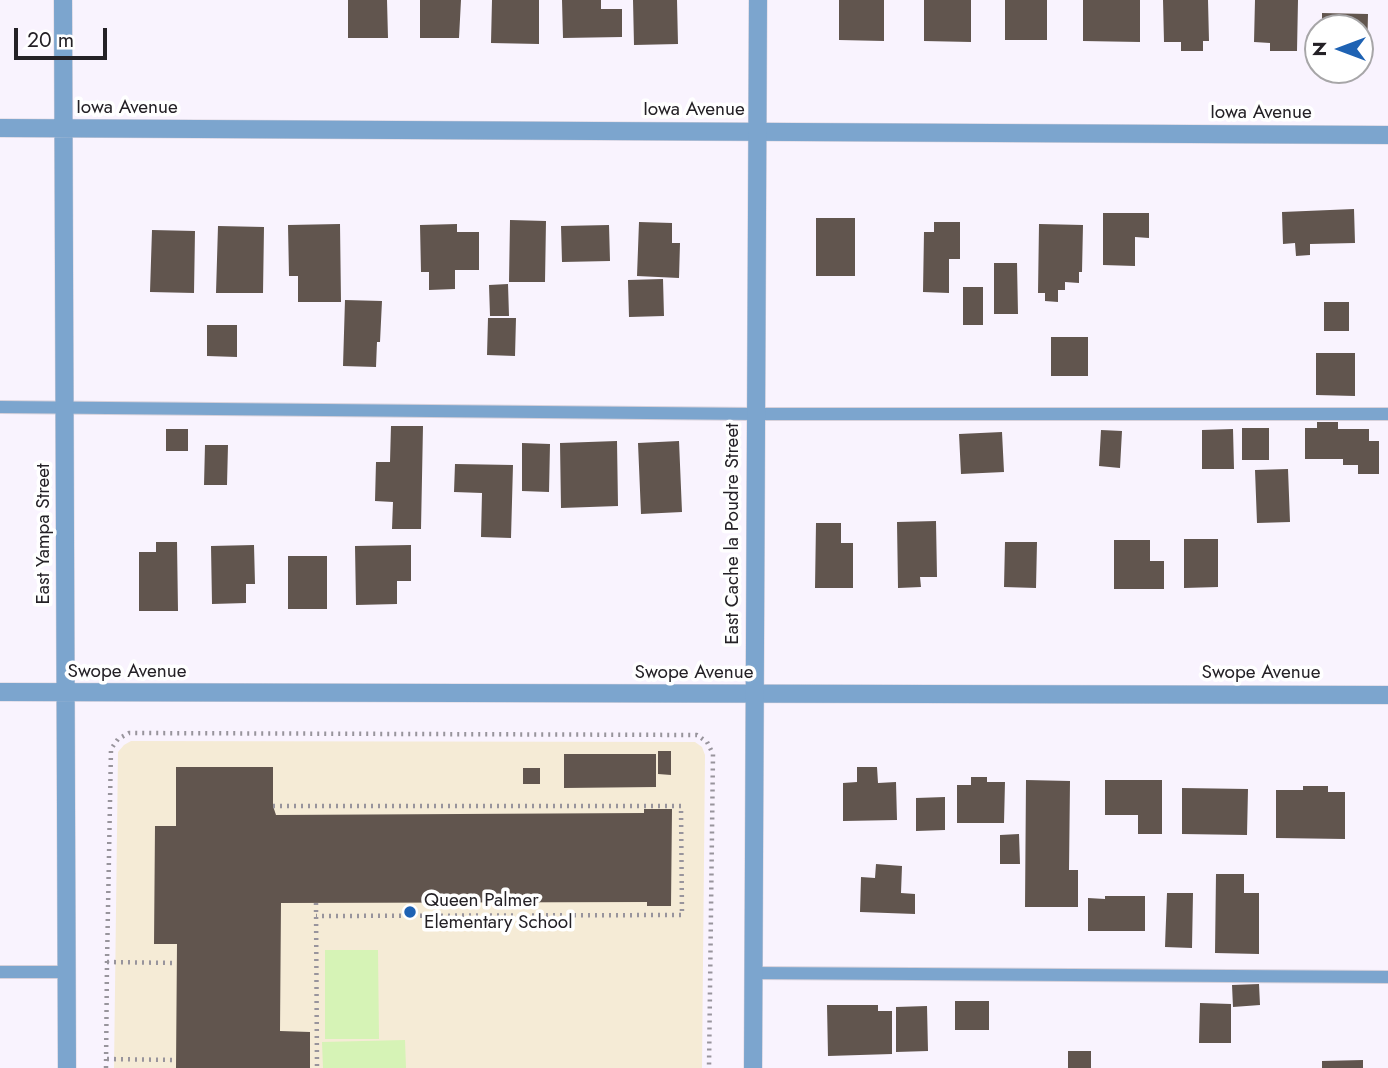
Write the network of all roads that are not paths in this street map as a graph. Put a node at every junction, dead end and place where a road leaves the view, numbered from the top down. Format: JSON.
{"nodes":[{"id":1,"x":63,"y":0,"type":"edge"},
{"id":2,"x":758,"y":0,"type":"edge"},
{"id":3,"x":0,"y":128,"type":"edge"},
{"id":4,"x":63,"y":129,"type":"junction"},
{"id":5,"x":756,"y":132,"type":"junction"},
{"id":6,"x":1388,"y":135,"type":"edge"},
{"id":7,"x":0,"y":407,"type":"edge"},
{"id":8,"x":64,"y":408,"type":"junction"},
{"id":9,"x":755,"y":414,"type":"junction"},
{"id":10,"x":1388,"y":414,"type":"edge"},
{"id":11,"x":0,"y":692,"type":"edge"},
{"id":12,"x":65,"y":693,"type":"junction"},
{"id":13,"x":754,"y":694,"type":"junction"},
{"id":14,"x":1388,"y":695,"type":"edge"},
{"id":15,"x":0,"y":972,"type":"edge"},
{"id":16,"x":66,"y":972,"type":"junction"},
{"id":17,"x":754,"y":974,"type":"junction"},
{"id":18,"x":1388,"y":977,"type":"edge"},
{"id":19,"x":67,"y":1068,"type":"edge"},
{"id":20,"x":753,"y":1068,"type":"edge"}],
"edges":[{"from":1,"to":4,"type":"street","name":"East Yampa Street"},
{"from":2,"to":5,"type":"street","name":"East Cache la Poudre Street"},
{"from":3,"to":4,"type":"street","name":"Iowa Avenue"},
{"from":4,"to":5,"type":"street","name":"Iowa Avenue"},
{"from":4,"to":8,"type":"street","name":"East Yampa Street"},
{"from":5,"to":6,"type":"street","name":"Iowa Avenue"},
{"from":5,"to":9,"type":"street","name":"East Cache la Poudre Street"},
{"from":7,"to":8,"type":"lane"},
{"from":8,"to":9,"type":"lane"},
{"from":8,"to":12,"type":"street","name":"East Yampa Street"},
{"from":9,"to":10,"type":"lane"},
{"from":9,"to":13,"type":"street","name":"East Cache la Poudre Street"},
{"from":11,"to":12,"type":"street","name":"Swope Avenue"},
{"from":12,"to":13,"type":"street","name":"Swope Avenue"},
{"from":12,"to":16,"type":"street","name":"East Yampa Street"},
{"from":13,"to":14,"type":"street","name":"Swope Avenue"},
{"from":13,"to":17,"type":"street","name":"East Cache la Poudre Street"},
{"from":15,"to":16,"type":"lane"},
{"from":16,"to":19,"type":"street","name":"East Yampa Street"},
{"from":17,"to":18,"type":"lane"},
{"from":17,"to":20,"type":"street","name":"East Cache la Poudre Street"}]}
